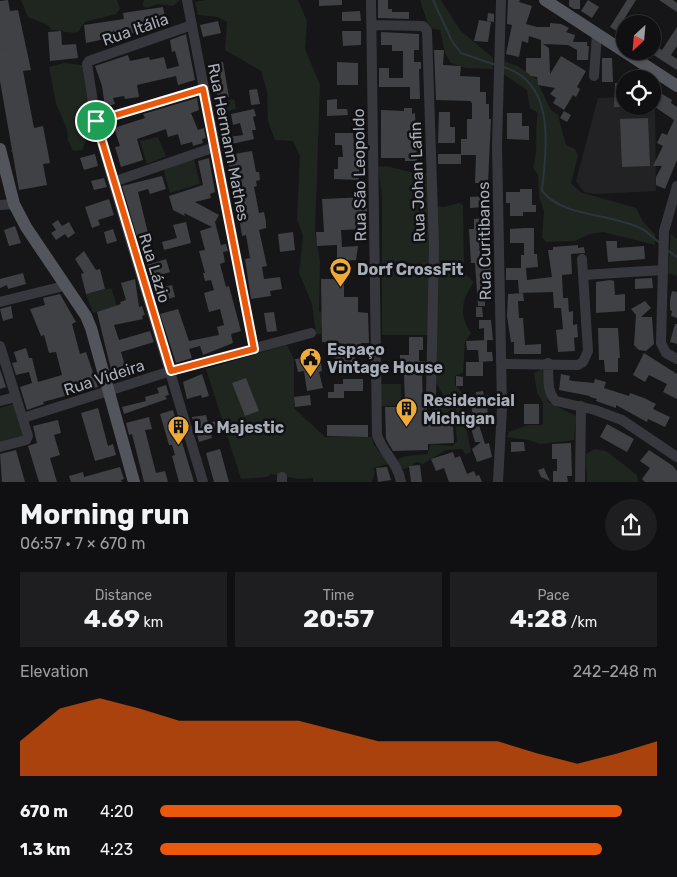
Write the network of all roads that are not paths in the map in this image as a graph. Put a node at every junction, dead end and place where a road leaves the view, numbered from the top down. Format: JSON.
{"nodes":[{"id":1,"x":188,"y":0,"type":"edge"},
{"id":2,"x":371,"y":0,"type":"edge"},
{"id":3,"x":501,"y":0,"type":"edge"},
{"id":4,"x":544,"y":0,"type":"edge"},
{"id":5,"x":559,"y":5,"type":"edge"},
{"id":6,"x":372,"y":25,"type":"junction"},
{"id":7,"x":192,"y":26,"type":"junction"},
{"id":8,"x":597,"y":34,"type":"junction"},
{"id":9,"x":87,"y":62,"type":"joint"},
{"id":10,"x":594,"y":76,"type":"dead end"},
{"id":11,"x":677,"y":86,"type":"edge"},
{"id":12,"x":203,"y":89,"type":"junction"},
{"id":13,"x":96,"y":121,"type":"junction"},
{"id":14,"x":215,"y":148,"type":"junction"},
{"id":15,"x":0,"y":151,"type":"edge"},
{"id":16,"x":113,"y":182,"type":"junction"},
{"id":17,"x":677,"y":186,"type":"edge"},
{"id":18,"x":14,"y":204,"type":"junction"},
{"id":19,"x":0,"y":205,"type":"edge"},
{"id":20,"x":582,"y":260,"type":"dead end"},
{"id":21,"x":662,"y":270,"type":"junction"},
{"id":22,"x":584,"y":275,"type":"junction"},
{"id":23,"x":64,"y":286,"type":"junction"},
{"id":24,"x":0,"y":302,"type":"edge"},
{"id":25,"x":311,"y":333,"type":"dead end"},
{"id":26,"x":0,"y":346,"type":"edge"},
{"id":27,"x":254,"y":349,"type":"junction"},
{"id":28,"x":677,"y":359,"type":"edge"},
{"id":29,"x":548,"y":363,"type":"junction"},
{"id":30,"x":502,"y":364,"type":"junction"},
{"id":31,"x":171,"y":371,"type":"junction"},
{"id":32,"x":109,"y":392,"type":"junction"},
{"id":33,"x":432,"y":396,"type":"dead end"},
{"id":34,"x":16,"y":397,"type":"junction"},
{"id":35,"x":0,"y":401,"type":"edge"},
{"id":36,"x":580,"y":406,"type":"junction"},
{"id":37,"x":23,"y":418,"type":"junction"},
{"id":38,"x":0,"y":447,"type":"edge"},
{"id":39,"x":677,"y":457,"type":"edge"},
{"id":40,"x":134,"y":482,"type":"edge"},
{"id":41,"x":203,"y":482,"type":"edge"},
{"id":42,"x":401,"y":482,"type":"edge"},
{"id":43,"x":498,"y":482,"type":"edge"},
{"id":44,"x":580,"y":482,"type":"edge"}],
"edges":[{"from":1,"to":7,"type":"street","name":"Rua Hermann Mathes"},
{"from":2,"to":6,"type":"street","name":"Rua São Leopoldo"},
{"from":3,"to":30,"type":"street","name":"Rua Curitibanos"},
{"from":4,"to":5,"type":"main road"},
{"from":5,"to":8,"type":"main road"},
{"from":6,"to":33,"type":"street","name":"Rua Johan Lafin"},
{"from":6,"to":42,"type":"street","name":"Rua São Leopoldo"},
{"from":7,"to":9,"type":"street","name":"Rua Itália"},
{"from":7,"to":12,"type":"street","name":"Rua Hermann Mathes"},
{"from":8,"to":10,"type":"street"},
{"from":8,"to":11,"type":"main road"},
{"from":9,"to":13,"type":"street","name":"Rua Lázio"},
{"from":12,"to":13,"type":"street"},
{"from":12,"to":14,"type":"street","name":"Rua Hermann Mathes"},
{"from":13,"to":16,"type":"street","name":"Rua Lázio"},
{"from":14,"to":16,"type":"street"},
{"from":14,"to":27,"type":"street","name":"Rua Hermann Mathes"},
{"from":15,"to":18,"type":"main road"},
{"from":16,"to":31,"type":"street","name":"Rua Lázio"},
{"from":17,"to":21,"type":"street"},
{"from":18,"to":19,"type":"street"},
{"from":18,"to":23,"type":"main road"},
{"from":20,"to":22,"type":"street"},
{"from":21,"to":22,"type":"street"},
{"from":21,"to":28,"type":"street"},
{"from":22,"to":29,"type":"street"},
{"from":23,"to":24,"type":"street"},
{"from":23,"to":32,"type":"main road"},
{"from":25,"to":27,"type":"street","name":"Rua Videira"},
{"from":26,"to":34,"type":"street"},
{"from":27,"to":31,"type":"street","name":"Rua Videira"},
{"from":29,"to":30,"type":"street"},
{"from":29,"to":36,"type":"street"},
{"from":30,"to":43,"type":"street","name":"Rua Curitibanos"},
{"from":31,"to":32,"type":"street","name":"Rua Videira"},
{"from":31,"to":41,"type":"street","name":"Rua Lázio"},
{"from":32,"to":37,"type":"street","name":"Rua Videira"},
{"from":32,"to":40,"type":"main road"},
{"from":34,"to":35,"type":"street"},
{"from":34,"to":37,"type":"street"},
{"from":36,"to":39,"type":"street"},
{"from":36,"to":44,"type":"street"},
{"from":37,"to":38,"type":"street"}]}
